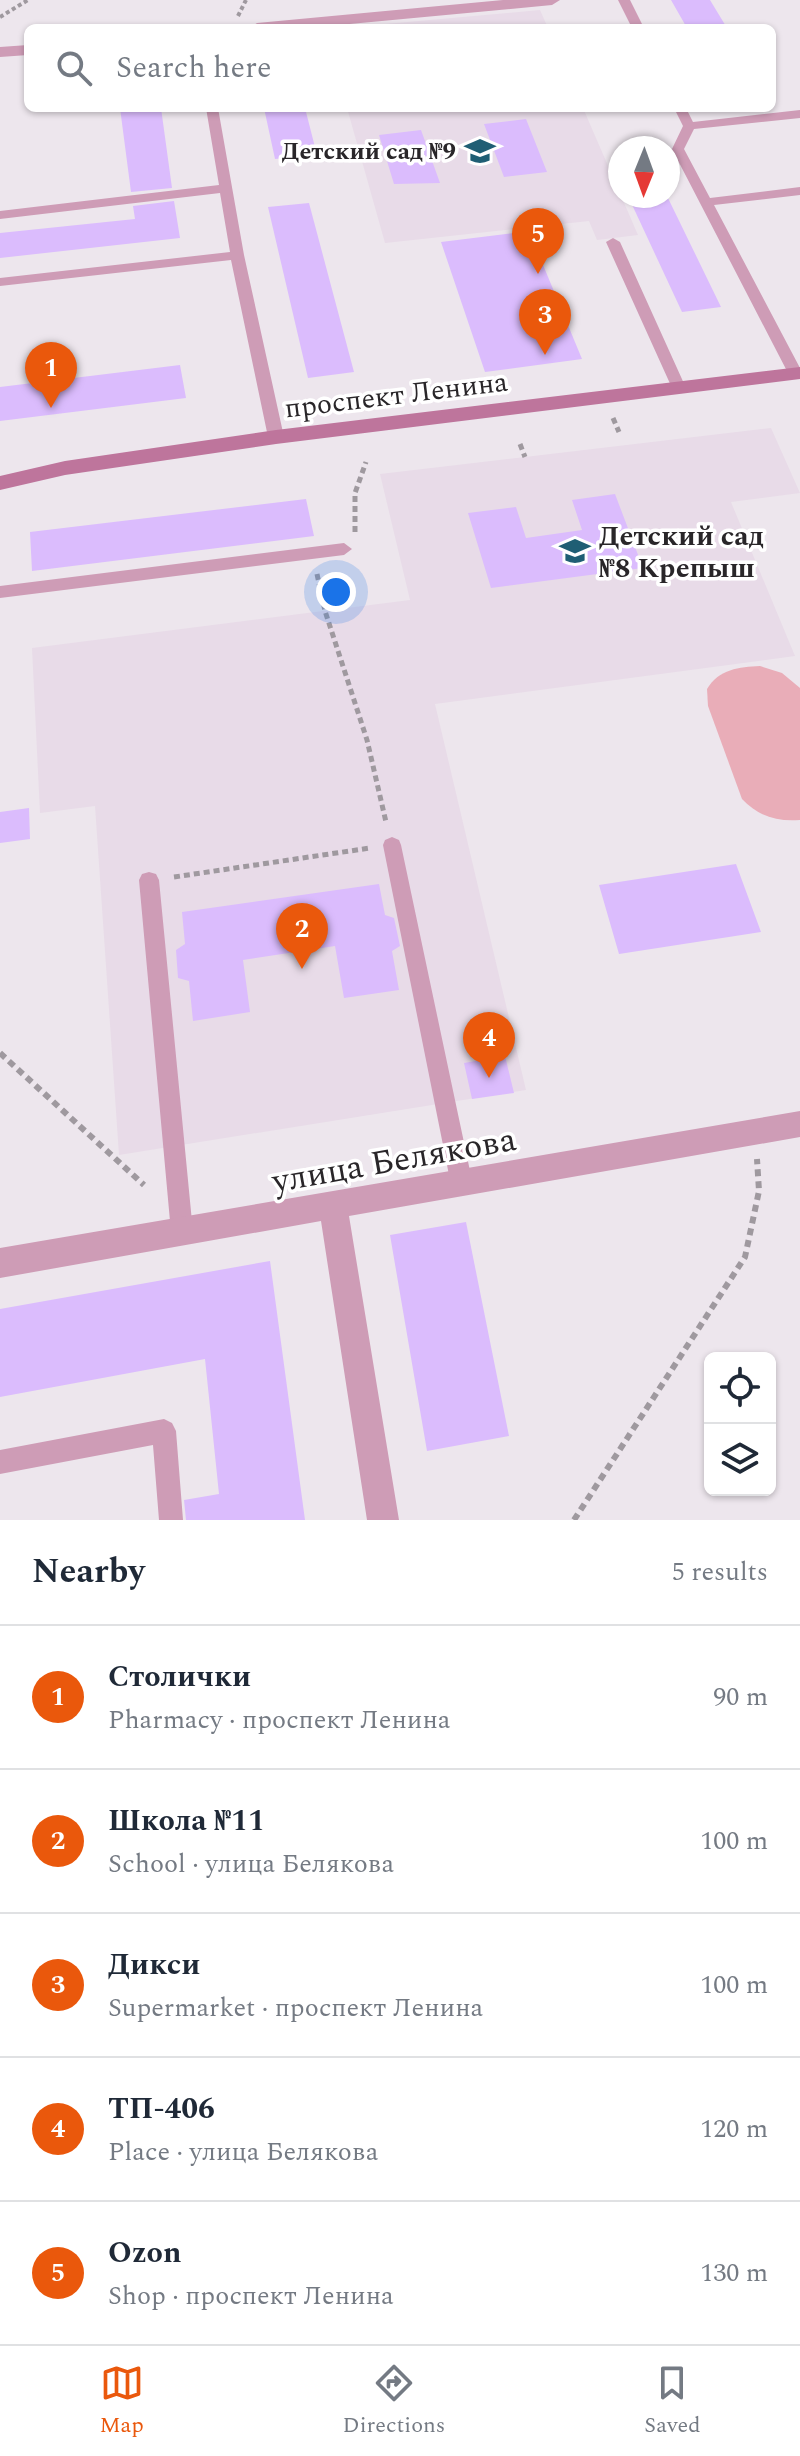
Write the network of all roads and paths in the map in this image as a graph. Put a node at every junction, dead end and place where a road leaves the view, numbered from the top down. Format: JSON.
{"nodes":[{"id":1,"x":28,"y":0,"type":"edge"},
{"id":2,"x":552,"y":0,"type":"edge"},
{"id":3,"x":624,"y":0,"type":"edge"},
{"id":4,"x":0,"y":17,"type":"edge"},
{"id":5,"x":299,"y":24,"type":"edge"},
{"id":6,"x":636,"y":24,"type":"edge"},
{"id":7,"x":24,"y":50,"type":"edge"},
{"id":8,"x":0,"y":52,"type":"edge"},
{"id":9,"x":213,"y":112,"type":"edge"},
{"id":10,"x":682,"y":112,"type":"edge"},
{"id":11,"x":800,"y":114,"type":"edge"},
{"id":12,"x":689,"y":126,"type":"junction"},
{"id":13,"x":226,"y":188,"type":"junction"},
{"id":14,"x":800,"y":191,"type":"edge"},
{"id":15,"x":706,"y":202,"type":"junction"},
{"id":16,"x":0,"y":215,"type":"edge"},
{"id":17,"x":613,"y":242,"type":"dead end"},
{"id":18,"x":237,"y":255,"type":"junction"},
{"id":19,"x":0,"y":282,"type":"edge"},
{"id":20,"x":798,"y":373,"type":"edge"},
{"id":21,"x":679,"y":388,"type":"junction"},
{"id":22,"x":276,"y":437,"type":"junction"},
{"id":23,"x":520,"y":444,"type":"dead end"},
{"id":24,"x":525,"y":457,"type":"dead end"},
{"id":25,"x":366,"y":462,"type":"dead end"},
{"id":26,"x":0,"y":483,"type":"edge"},
{"id":27,"x":344,"y":549,"type":"joint"},
{"id":28,"x":313,"y":553,"type":"junction"},
{"id":29,"x":0,"y":592,"type":"edge"},
{"id":30,"x":392,"y":845,"type":"junction"},
{"id":31,"x":149,"y":880,"type":"joint"},
{"id":32,"x":0,"y":1053,"type":"edge"},
{"id":33,"x":800,"y":1124,"type":"edge"},
{"id":34,"x":757,"y":1158,"type":"dead end"},
{"id":35,"x":144,"y":1185,"type":"dead end"},
{"id":36,"x":462,"y":1185,"type":"junction"},
{"id":37,"x":333,"y":1206,"type":"junction"},
{"id":38,"x":182,"y":1232,"type":"junction"},
{"id":39,"x":0,"y":1263,"type":"edge"},
{"id":40,"x":0,"y":1462,"type":"edge"},
{"id":41,"x":171,"y":1520,"type":"edge"},
{"id":42,"x":383,"y":1520,"type":"edge"},
{"id":43,"x":574,"y":1520,"type":"edge"}],
"edges":[{"from":1,"to":4,"type":"path"},
{"from":2,"to":5,"type":"street"},
{"from":3,"to":6,"type":"lane"},
{"from":7,"to":8,"type":"street"},
{"from":9,"to":13,"type":"lane"},
{"from":10,"to":12,"type":"lane"},
{"from":11,"to":12,"type":"lane"},
{"from":12,"to":15,"type":"lane"},
{"from":13,"to":16,"type":"lane"},
{"from":13,"to":18,"type":"lane"},
{"from":14,"to":15,"type":"lane"},
{"from":15,"to":20,"type":"lane"},
{"from":17,"to":21,"type":"lane"},
{"from":18,"to":19,"type":"lane"},
{"from":18,"to":22,"type":"lane"},
{"from":20,"to":21,"type":"street","name":"проспект Ленина"},
{"from":21,"to":22,"type":"street","name":"проспект Ленина"},
{"from":22,"to":26,"type":"street","name":"проспект Ленина"},
{"from":23,"to":24,"type":"path"},
{"from":25,"to":27,"type":"path"},
{"from":27,"to":28,"type":"lane"},
{"from":28,"to":29,"type":"lane"},
{"from":28,"to":30,"type":"path"},
{"from":30,"to":31,"type":"path"},
{"from":30,"to":36,"type":"lane"},
{"from":31,"to":38,"type":"lane"},
{"from":32,"to":35,"type":"path"},
{"from":33,"to":36,"type":"street","name":"улица Белякова"},
{"from":34,"to":43,"type":"path"},
{"from":36,"to":37,"type":"street","name":"улица Белякова"},
{"from":37,"to":38,"type":"street","name":"улица Белякова"},
{"from":37,"to":42,"type":"street"},
{"from":38,"to":39,"type":"street","name":"улица Белякова"},
{"from":40,"to":41,"type":"lane"}]}
